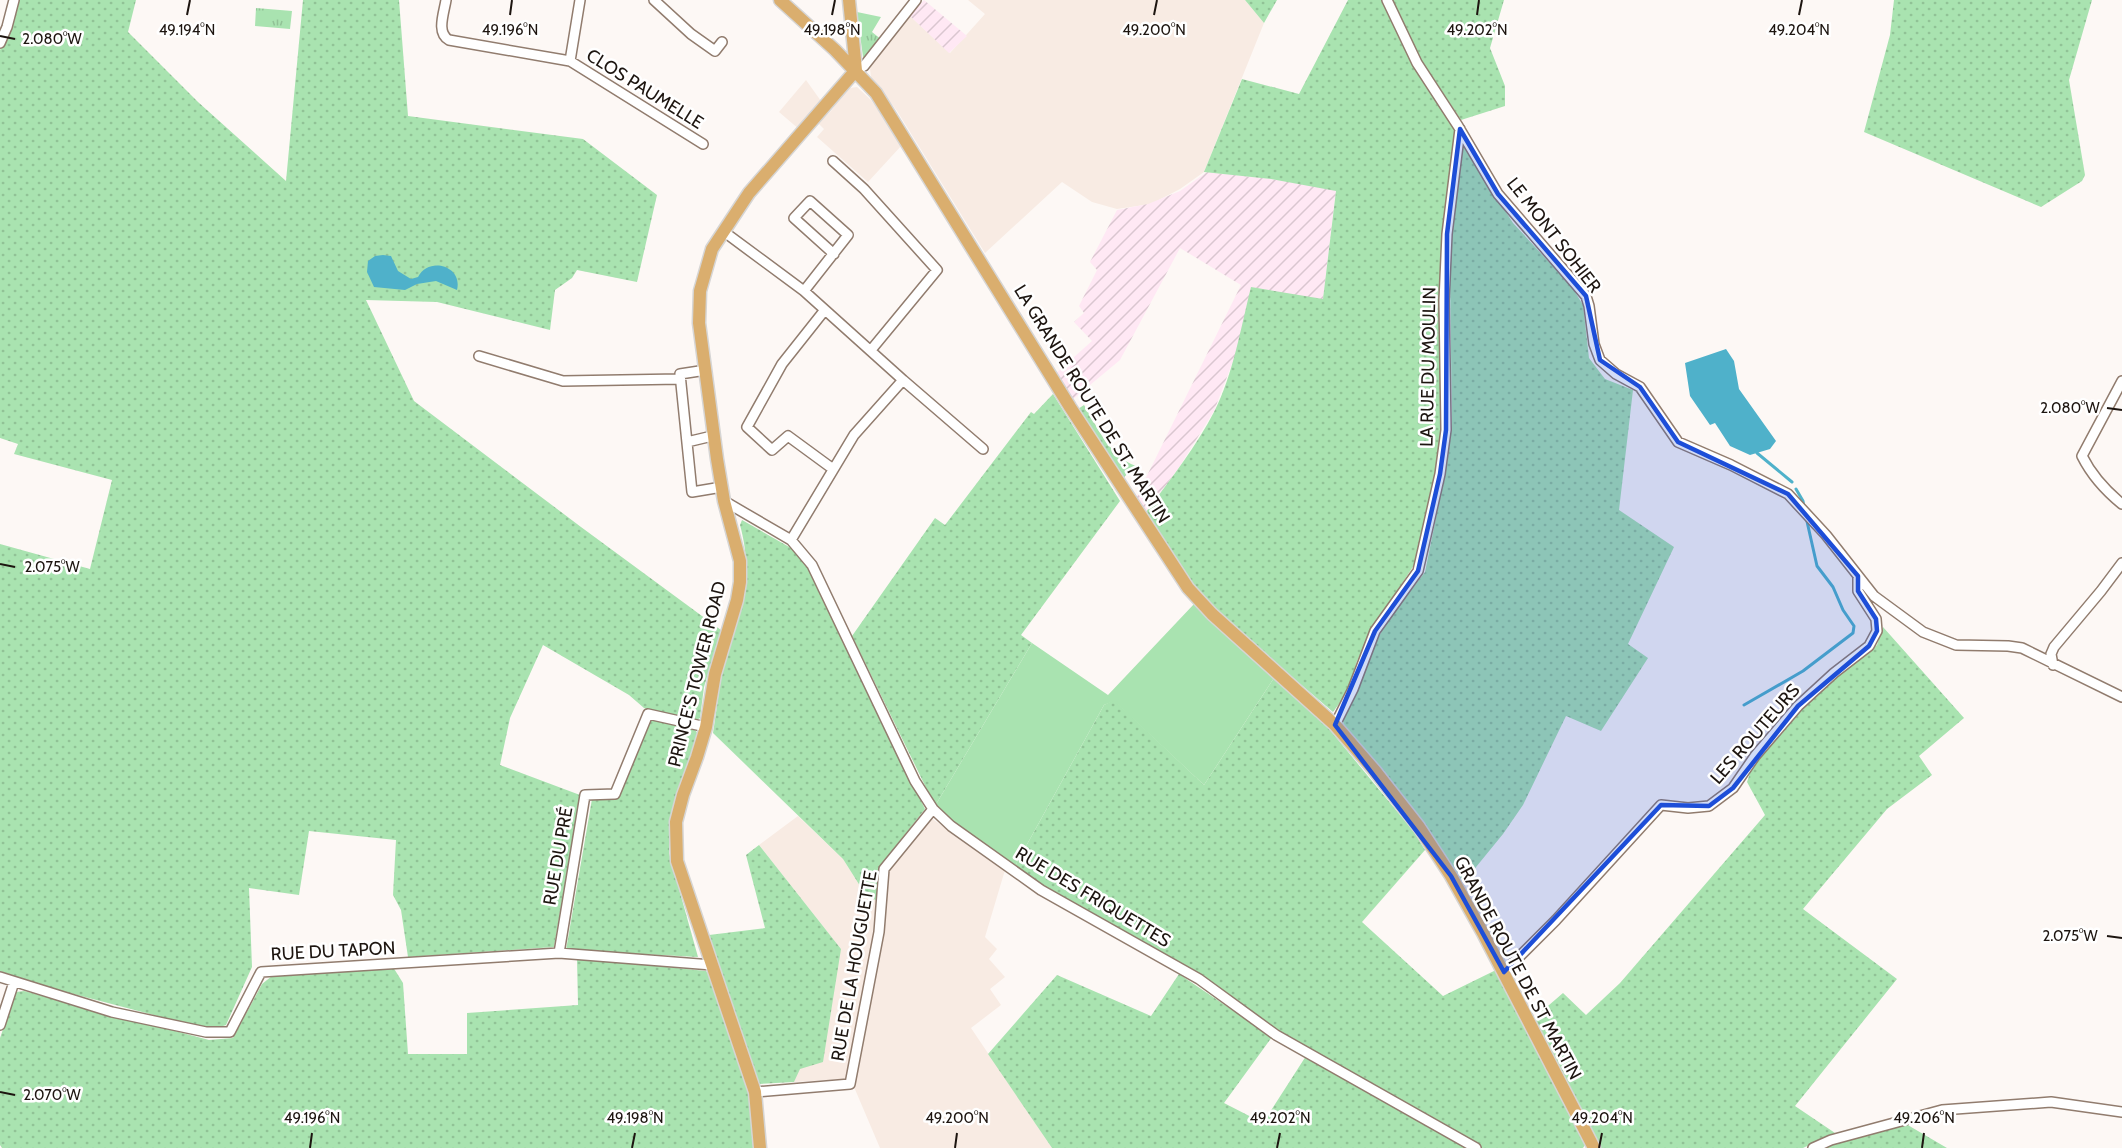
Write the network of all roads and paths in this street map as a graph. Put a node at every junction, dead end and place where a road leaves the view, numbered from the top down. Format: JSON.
{"nodes":[{"id":1,"x":14,"y":0,"type":"edge"},
{"id":2,"x":446,"y":0,"type":"edge"},
{"id":3,"x":580,"y":0,"type":"edge"},
{"id":4,"x":654,"y":0,"type":"edge"},
{"id":5,"x":780,"y":0,"type":"edge"},
{"id":6,"x":849,"y":0,"type":"edge"},
{"id":7,"x":916,"y":0,"type":"edge"},
{"id":8,"x":1387,"y":0,"type":"edge"},
{"id":9,"x":854,"y":37,"type":"junction"},
{"id":10,"x":722,"y":42,"type":"dead end"},
{"id":11,"x":0,"y":43,"type":"edge"},
{"id":12,"x":835,"y":50,"type":"junction"},
{"id":13,"x":570,"y":61,"type":"junction"},
{"id":14,"x":856,"y":70,"type":"junction"},
{"id":15,"x":1460,"y":129,"type":"junction"},
{"id":16,"x":703,"y":144,"type":"dead end"},
{"id":17,"x":832,"y":161,"type":"dead end"},
{"id":18,"x":723,"y":231,"type":"junction"},
{"id":19,"x":834,"y":254,"type":"junction"},
{"id":20,"x":804,"y":291,"type":"junction"},
{"id":21,"x":824,"y":310,"type":"junction"},
{"id":22,"x":871,"y":350,"type":"junction"},
{"id":23,"x":479,"y":356,"type":"dead end"},
{"id":24,"x":706,"y":370,"type":"junction"},
{"id":25,"x":680,"y":379,"type":"junction"},
{"id":26,"x":903,"y":380,"type":"junction"},
{"id":27,"x":2122,"y":381,"type":"edge"},
{"id":28,"x":708,"y":437,"type":"dead end"},
{"id":29,"x":687,"y":442,"type":"junction"},
{"id":30,"x":983,"y":449,"type":"dead end"},
{"id":31,"x":833,"y":468,"type":"junction"},
{"id":32,"x":722,"y":487,"type":"junction"},
{"id":33,"x":724,"y":501,"type":"junction"},
{"id":34,"x":2122,"y":504,"type":"edge"},
{"id":35,"x":791,"y":540,"type":"junction"},
{"id":36,"x":2122,"y":563,"type":"edge"},
{"id":37,"x":1858,"y":576,"type":"junction"},
{"id":38,"x":2053,"y":665,"type":"junction"},
{"id":39,"x":2122,"y":697,"type":"edge"},
{"id":40,"x":1335,"y":725,"type":"junction"},
{"id":41,"x":706,"y":727,"type":"junction"},
{"id":42,"x":933,"y":809,"type":"junction"},
{"id":43,"x":559,"y":953,"type":"junction"},
{"id":44,"x":712,"y":965,"type":"junction"},
{"id":45,"x":1504,"y":972,"type":"junction"},
{"id":46,"x":0,"y":977,"type":"edge"},
{"id":47,"x":14,"y":982,"type":"junction"},
{"id":48,"x":0,"y":1025,"type":"edge"},
{"id":49,"x":755,"y":1092,"type":"junction"},
{"id":50,"x":2122,"y":1112,"type":"edge"},
{"id":51,"x":760,"y":1148,"type":"edge"},
{"id":52,"x":1476,"y":1148,"type":"edge"},
{"id":53,"x":1594,"y":1148,"type":"edge"},
{"id":54,"x":1813,"y":1148,"type":"edge"}],
"edges":[{"from":1,"to":11,"type":"street"},
{"from":2,"to":13,"type":"street","name":"CLOS PAUMELLE"},
{"from":3,"to":13,"type":"street","name":"CLOS PAUMELLE"},
{"from":4,"to":10,"type":"street"},
{"from":5,"to":12,"type":"main road","name":"LA GRANDE ROUTE DE ST. MARTIN"},
{"from":6,"to":9,"type":"main road"},
{"from":7,"to":14,"type":"street"},
{"from":8,"to":15,"type":"street","name":"LE MONT SOHIER"},
{"from":9,"to":12,"type":"main road"},
{"from":9,"to":14,"type":"main road"},
{"from":12,"to":14,"type":"main road","name":"LA GRANDE ROUTE DE ST. MARTIN"},
{"from":13,"to":16,"type":"street","name":"CLOS PAUMELLE"},
{"from":14,"to":18,"type":"main road","name":"PRINCE'S TOWER ROAD"},
{"from":14,"to":40,"type":"main road","name":"LA GRANDE ROUTE DE ST. MARTIN"},
{"from":15,"to":37,"type":"street","name":"LE MONT SOHIER"},
{"from":15,"to":40,"type":"street","name":"LA RUE DU MOULIN"},
{"from":17,"to":22,"type":"street"},
{"from":18,"to":20,"type":"street"},
{"from":18,"to":24,"type":"main road","name":"PRINCE'S TOWER ROAD"},
{"from":19,"to":19,"type":"street"},
{"from":19,"to":20,"type":"street"},
{"from":20,"to":21,"type":"street"},
{"from":21,"to":22,"type":"street"},
{"from":21,"to":31,"type":"street"},
{"from":22,"to":26,"type":"street"},
{"from":23,"to":25,"type":"street"},
{"from":24,"to":25,"type":"street"},
{"from":24,"to":32,"type":"main road","name":"PRINCE'S TOWER ROAD"},
{"from":25,"to":29,"type":"street"},
{"from":26,"to":30,"type":"street"},
{"from":26,"to":31,"type":"street"},
{"from":27,"to":34,"type":"street"},
{"from":28,"to":29,"type":"street"},
{"from":29,"to":32,"type":"street"},
{"from":31,"to":35,"type":"street"},
{"from":32,"to":33,"type":"main road","name":"PRINCE'S TOWER ROAD"},
{"from":33,"to":35,"type":"street","name":"RUE DES FRIQUETTES"},
{"from":33,"to":41,"type":"main road","name":"PRINCE'S TOWER ROAD"},
{"from":35,"to":42,"type":"street","name":"RUE DES FRIQUETTES"},
{"from":36,"to":38,"type":"street"},
{"from":37,"to":38,"type":"street","name":"LE MONT SOHIER"},
{"from":37,"to":45,"type":"street","name":"LES ROUTEURS"},
{"from":38,"to":39,"type":"street","name":"LE MONT SOHIER"},
{"from":40,"to":45,"type":"main road","name":"GRANDE ROUTE DE ST MARTIN"},
{"from":41,"to":43,"type":"street","name":"RUE DU PRÉ"},
{"from":41,"to":44,"type":"main road","name":"PRINCE'S TOWER ROAD"},
{"from":42,"to":49,"type":"street","name":"RUE DE LA HOUGUETTE"},
{"from":42,"to":52,"type":"street","name":"RUE DES FRIQUETTES"},
{"from":43,"to":44,"type":"street","name":"RUE DU TAPON"},
{"from":43,"to":47,"type":"street","name":"RUE DU TAPON"},
{"from":44,"to":49,"type":"main road","name":"PRINCE'S TOWER ROAD"},
{"from":45,"to":53,"type":"main road","name":"GRANDE ROUTE DE ST MARTIN"},
{"from":46,"to":47,"type":"street","name":"RUE DU TAPON"},
{"from":47,"to":48,"type":"street"},
{"from":49,"to":51,"type":"main road","name":"PRINCE'S TOWER ROAD"},
{"from":50,"to":54,"type":"street"}]}
